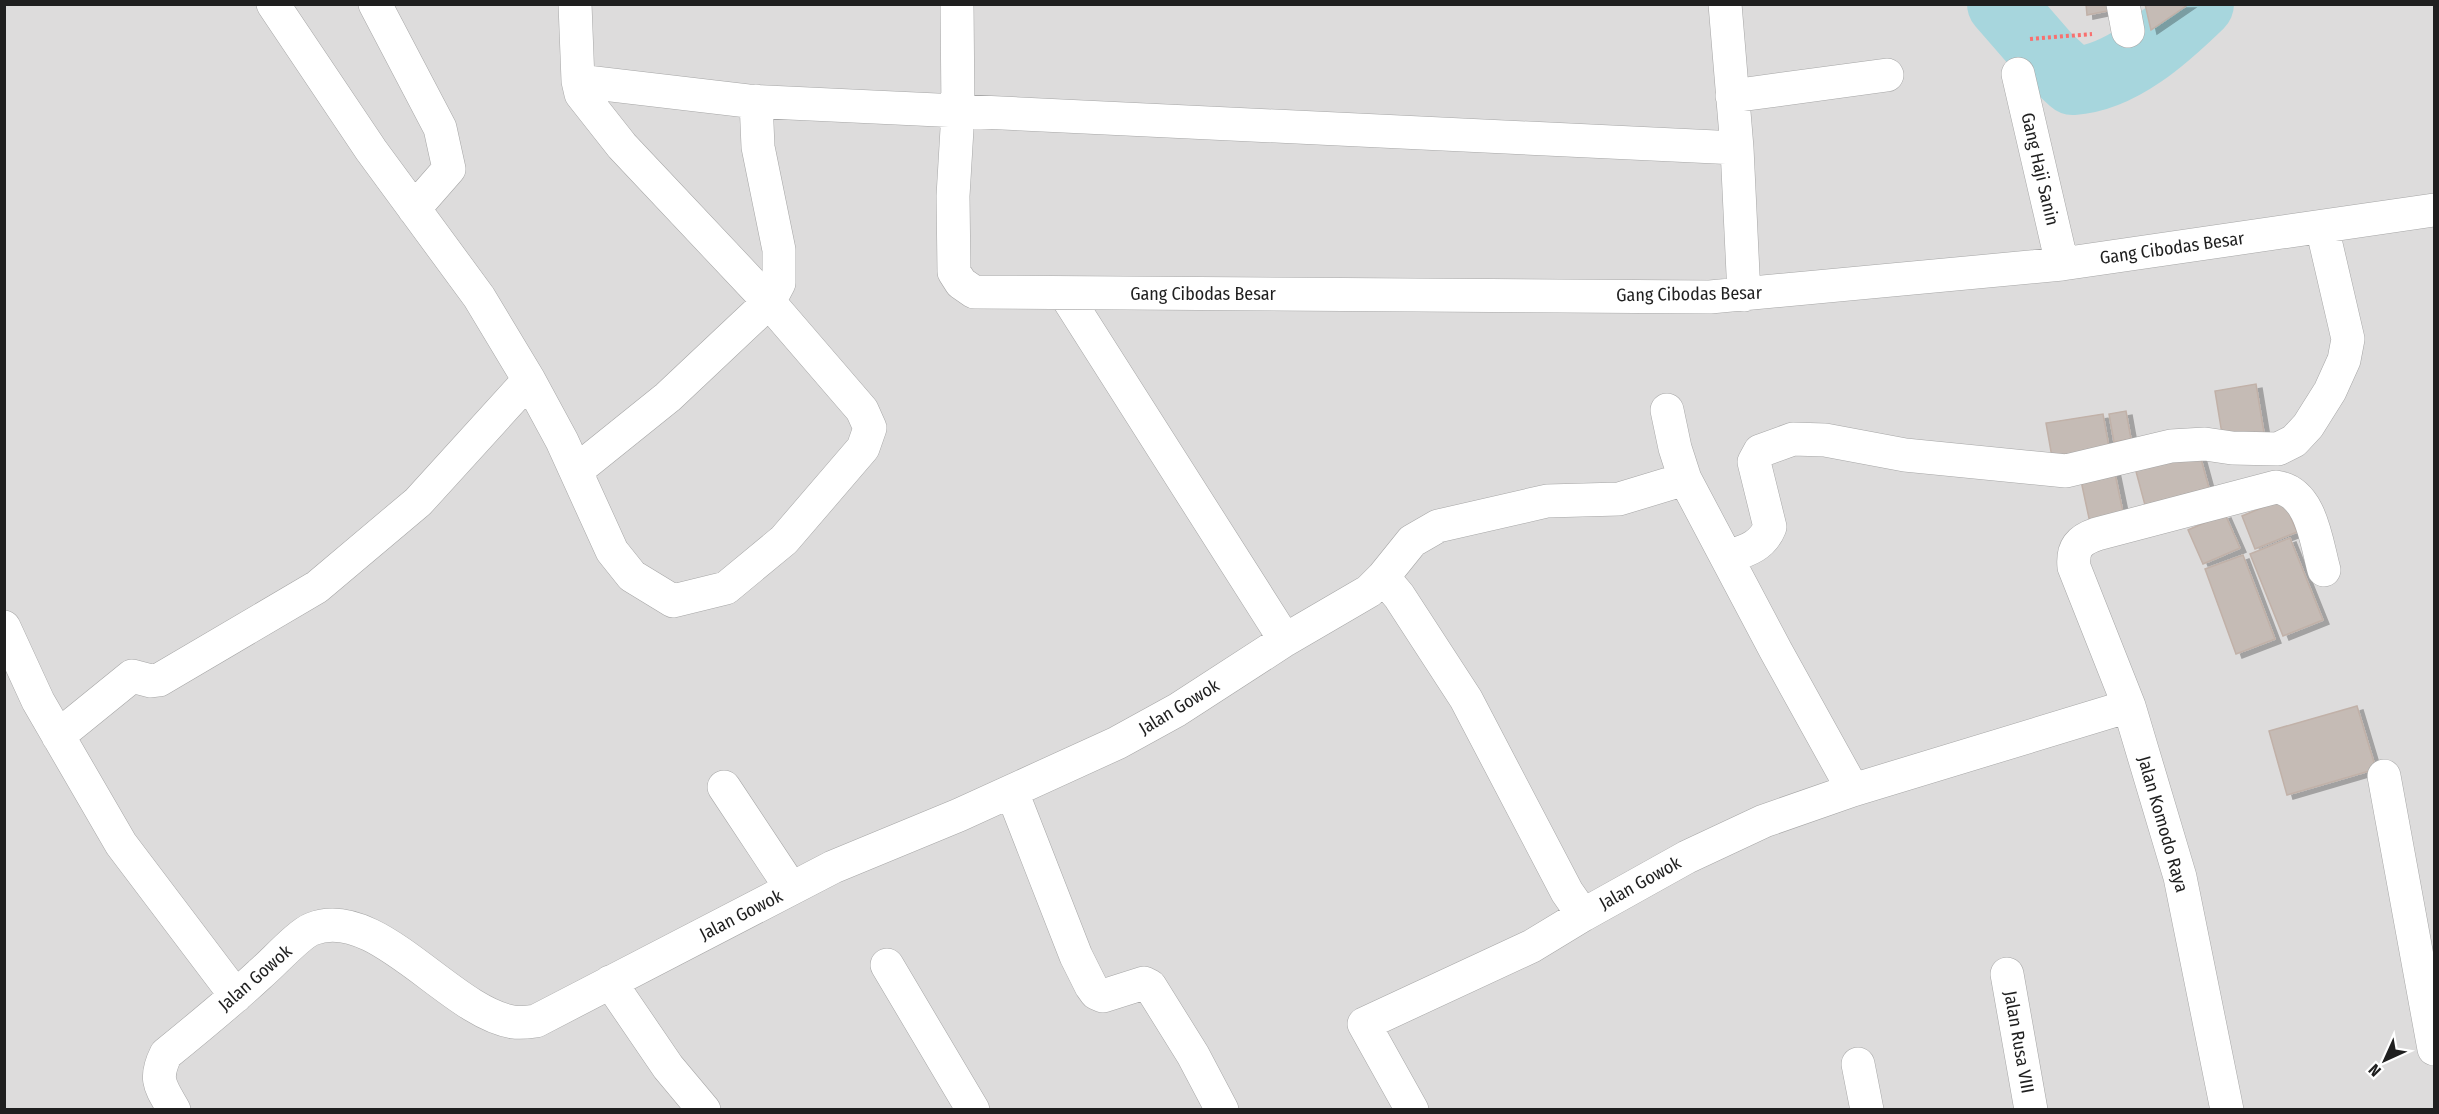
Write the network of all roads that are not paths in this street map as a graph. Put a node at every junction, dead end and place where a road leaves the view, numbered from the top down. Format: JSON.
{"nodes":[{"id":1,"x":273,"y":4,"type":"edge"},
{"id":2,"x":375,"y":4,"type":"edge"},
{"id":3,"x":575,"y":4,"type":"edge"},
{"id":4,"x":957,"y":4,"type":"edge"},
{"id":5,"x":1725,"y":4,"type":"edge"},
{"id":6,"x":2018,"y":74,"type":"dead end"},
{"id":7,"x":1887,"y":75,"type":"dead end"},
{"id":8,"x":578,"y":81,"type":"junction"},
{"id":9,"x":1732,"y":96,"type":"junction"},
{"id":10,"x":756,"y":101,"type":"junction"},
{"id":11,"x":958,"y":112,"type":"junction"},
{"id":12,"x":1737,"y":148,"type":"junction"},
{"id":13,"x":414,"y":209,"type":"junction"},
{"id":14,"x":2434,"y":210,"type":"edge"},
{"id":15,"x":2322,"y":227,"type":"junction"},
{"id":16,"x":2062,"y":264,"type":"junction"},
{"id":17,"x":1065,"y":294,"type":"junction"},
{"id":18,"x":1744,"y":295,"type":"junction"},
{"id":19,"x":769,"y":302,"type":"junction"},
{"id":20,"x":529,"y":380,"type":"junction"},
{"id":21,"x":1667,"y":410,"type":"dead end"},
{"id":22,"x":576,"y":471,"type":"junction"},
{"id":23,"x":1685,"y":479,"type":"junction"},
{"id":24,"x":1726,"y":557,"type":"junction"},
{"id":25,"x":2324,"y":570,"type":"dead end"},
{"id":26,"x":1383,"y":577,"type":"junction"},
{"id":27,"x":4,"y":627,"type":"edge"},
{"id":28,"x":1285,"y":640,"type":"junction"},
{"id":29,"x":2129,"y":706,"type":"junction"},
{"id":30,"x":58,"y":736,"type":"junction"},
{"id":31,"x":2384,"y":776,"type":"dead end"},
{"id":32,"x":724,"y":787,"type":"dead end"},
{"id":33,"x":1853,"y":790,"type":"junction"},
{"id":34,"x":1012,"y":792,"type":"junction"},
{"id":35,"x":792,"y":888,"type":"junction"},
{"id":36,"x":1583,"y":915,"type":"junction"},
{"id":37,"x":887,"y":965,"type":"dead end"},
{"id":38,"x":2007,"y":974,"type":"dead end"},
{"id":39,"x":610,"y":982,"type":"junction"},
{"id":40,"x":236,"y":996,"type":"junction"},
{"id":41,"x":2434,"y":1049,"type":"edge"},
{"id":42,"x":1858,"y":1064,"type":"dead end"},
{"id":43,"x":174,"y":1110,"type":"edge"},
{"id":44,"x":704,"y":1110,"type":"edge"},
{"id":45,"x":973,"y":1110,"type":"edge"},
{"id":46,"x":1222,"y":1110,"type":"edge"},
{"id":47,"x":1412,"y":1110,"type":"edge"},
{"id":48,"x":1867,"y":1110,"type":"edge"},
{"id":49,"x":2031,"y":1110,"type":"edge"},
{"id":50,"x":2227,"y":1110,"type":"edge"}],
"edges":[{"from":1,"to":13,"type":"street"},
{"from":2,"to":13,"type":"street"},
{"from":3,"to":8,"type":"street"},
{"from":4,"to":11,"type":"street"},
{"from":5,"to":9,"type":"street"},
{"from":6,"to":16,"type":"street","name":"Gang Haji Sanin"},
{"from":7,"to":9,"type":"street"},
{"from":8,"to":10,"type":"street"},
{"from":8,"to":19,"type":"street"},
{"from":9,"to":12,"type":"street"},
{"from":10,"to":11,"type":"street"},
{"from":10,"to":19,"type":"street"},
{"from":11,"to":12,"type":"street"},
{"from":11,"to":17,"type":"street","name":"Gang Cibodas Besar"},
{"from":12,"to":18,"type":"street"},
{"from":13,"to":20,"type":"street"},
{"from":14,"to":15,"type":"street","name":"Gang Cibodas Besar"},
{"from":15,"to":16,"type":"street","name":"Gang Cibodas Besar"},
{"from":15,"to":24,"type":"street"},
{"from":16,"to":18,"type":"street","name":"Gang Cibodas Besar"},
{"from":17,"to":18,"type":"street","name":"Gang Cibodas Besar"},
{"from":17,"to":28,"type":"street"},
{"from":19,"to":22,"type":"street"},
{"from":19,"to":22,"type":"street"},
{"from":20,"to":22,"type":"street"},
{"from":20,"to":30,"type":"street"},
{"from":21,"to":23,"type":"street"},
{"from":23,"to":24,"type":"street"},
{"from":23,"to":26,"type":"street"},
{"from":24,"to":33,"type":"street"},
{"from":25,"to":29,"type":"street","name":"Jalan Komodo Raya"},
{"from":26,"to":28,"type":"street","name":"Jalan Gowok"},
{"from":26,"to":36,"type":"street","name":"Jalan Gowok"},
{"from":27,"to":30,"type":"street"},
{"from":28,"to":34,"type":"street","name":"Jalan Gowok"},
{"from":29,"to":33,"type":"street","name":"Jalan Gowok"},
{"from":29,"to":50,"type":"street","name":"Jalan Komodo Raya"},
{"from":30,"to":40,"type":"street"},
{"from":31,"to":41,"type":"street"},
{"from":32,"to":35,"type":"street"},
{"from":33,"to":36,"type":"street","name":"Jalan Gowok"},
{"from":34,"to":35,"type":"street","name":"Jalan Gowok"},
{"from":34,"to":46,"type":"street"},
{"from":35,"to":39,"type":"street","name":"Jalan Gowok"},
{"from":36,"to":47,"type":"street"},
{"from":37,"to":45,"type":"street"},
{"from":38,"to":49,"type":"street","name":"Jalan Rusa VIII"},
{"from":39,"to":40,"type":"street","name":"Jalan Gowok"},
{"from":39,"to":44,"type":"street"},
{"from":40,"to":43,"type":"street","name":"Jalan Gowok"},
{"from":42,"to":48,"type":"street"}]}
